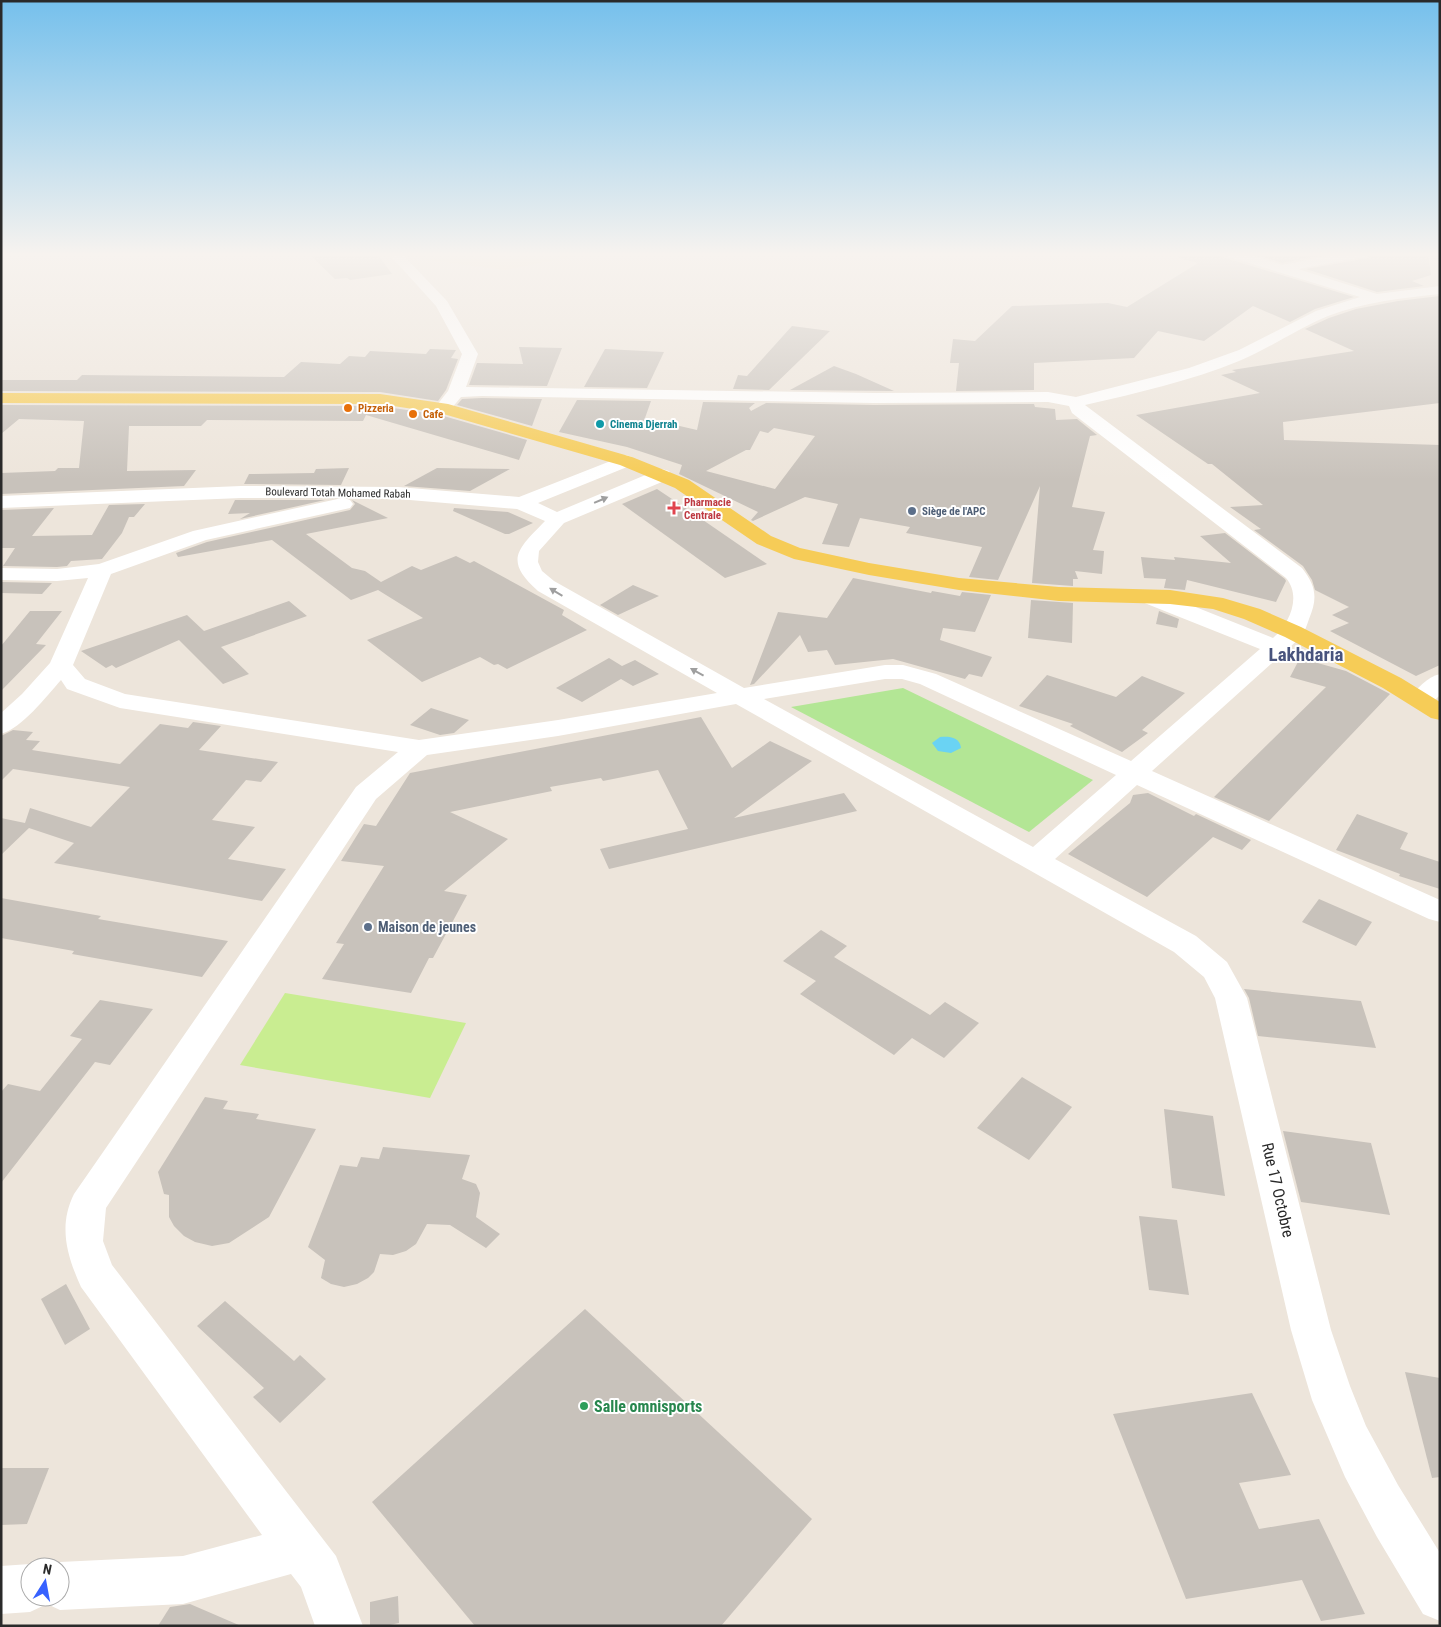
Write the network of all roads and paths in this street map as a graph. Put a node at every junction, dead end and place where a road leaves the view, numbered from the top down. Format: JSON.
{"nodes":[{"id":1,"x":455,"y":328,"type":"edge"},
{"id":2,"x":1293,"y":328,"type":"edge"},
{"id":3,"x":456,"y":392,"type":"junction"},
{"id":4,"x":1,"y":398,"type":"edge"},
{"id":5,"x":1076,"y":402,"type":"junction"},
{"id":6,"x":442,"y":408,"type":"junction"},
{"id":7,"x":626,"y":461,"type":"junction"},
{"id":8,"x":662,"y":475,"type":"junction"},
{"id":9,"x":398,"y":493,"type":"junction"},
{"id":10,"x":1,"y":502,"type":"edge"},
{"id":11,"x":521,"y":503,"type":"junction"},
{"id":12,"x":556,"y":519,"type":"junction"},
{"id":13,"x":102,"y":570,"type":"junction"},
{"id":14,"x":1,"y":574,"type":"edge"},
{"id":15,"x":1150,"y":597,"type":"junction"},
{"id":16,"x":1294,"y":632,"type":"junction"},
{"id":17,"x":1276,"y":647,"type":"junction"},
{"id":18,"x":61,"y":665,"type":"junction"},
{"id":19,"x":1440,"y":681,"type":"edge"},
{"id":20,"x":740,"y":696,"type":"junction"},
{"id":21,"x":1431,"y":706,"type":"edge"},
{"id":22,"x":1,"y":726,"type":"edge"},
{"id":23,"x":419,"y":748,"type":"junction"},
{"id":24,"x":1136,"y":773,"type":"junction"},
{"id":25,"x":1036,"y":860,"type":"junction"},
{"id":26,"x":1440,"y":912,"type":"edge"},
{"id":27,"x":300,"y":1548,"type":"junction"},
{"id":28,"x":70,"y":1586,"type":"edge"},
{"id":29,"x":20,"y":1589,"type":"edge"},
{"id":30,"x":1,"y":1590,"type":"edge"},
{"id":31,"x":1440,"y":1597,"type":"edge"},
{"id":32,"x":339,"y":1626,"type":"edge"}],
"edges":[{"from":1,"to":3,"type":"street"},
{"from":2,"to":5,"type":"street"},
{"from":3,"to":5,"type":"street"},
{"from":3,"to":6,"type":"street"},
{"from":4,"to":6,"type":"main road"},
{"from":5,"to":16,"type":"street"},
{"from":6,"to":7,"type":"main road"},
{"from":7,"to":8,"type":"main road"},
{"from":7,"to":11,"type":"street"},
{"from":12,"to":8,"type":"street","one_way":true},
{"from":8,"to":15,"type":"main road"},
{"from":9,"to":10,"type":"street","name":"Boulevard Totah Mohamed Rabah"},
{"from":9,"to":11,"type":"street","name":"Boulevard Totah Mohamed Rabah"},
{"from":9,"to":13,"type":"street"},
{"from":11,"to":12,"type":"street","name":"Boulevard Totah Mohamed Rabah"},
{"from":20,"to":12,"type":"street","name":"Rue 17 Octobre","one_way":true},
{"from":13,"to":14,"type":"street"},
{"from":13,"to":18,"type":"street"},
{"from":15,"to":16,"type":"main road"},
{"from":15,"to":17,"type":"street"},
{"from":16,"to":17,"type":"street"},
{"from":16,"to":21,"type":"main road"},
{"from":17,"to":24,"type":"street"},
{"from":18,"to":22,"type":"street"},
{"from":18,"to":23,"type":"street"},
{"from":19,"to":21,"type":"street"},
{"from":20,"to":23,"type":"street"},
{"from":20,"to":24,"type":"street"},
{"from":20,"to":25,"type":"street","name":"Rue 17 Octobre"},
{"from":23,"to":27,"type":"street"},
{"from":24,"to":25,"type":"street"},
{"from":24,"to":26,"type":"street"},
{"from":25,"to":31,"type":"street","name":"Rue 17 Octobre"},
{"from":27,"to":28,"type":"street"},
{"from":27,"to":32,"type":"street"},
{"from":29,"to":30,"type":"street"}]}
